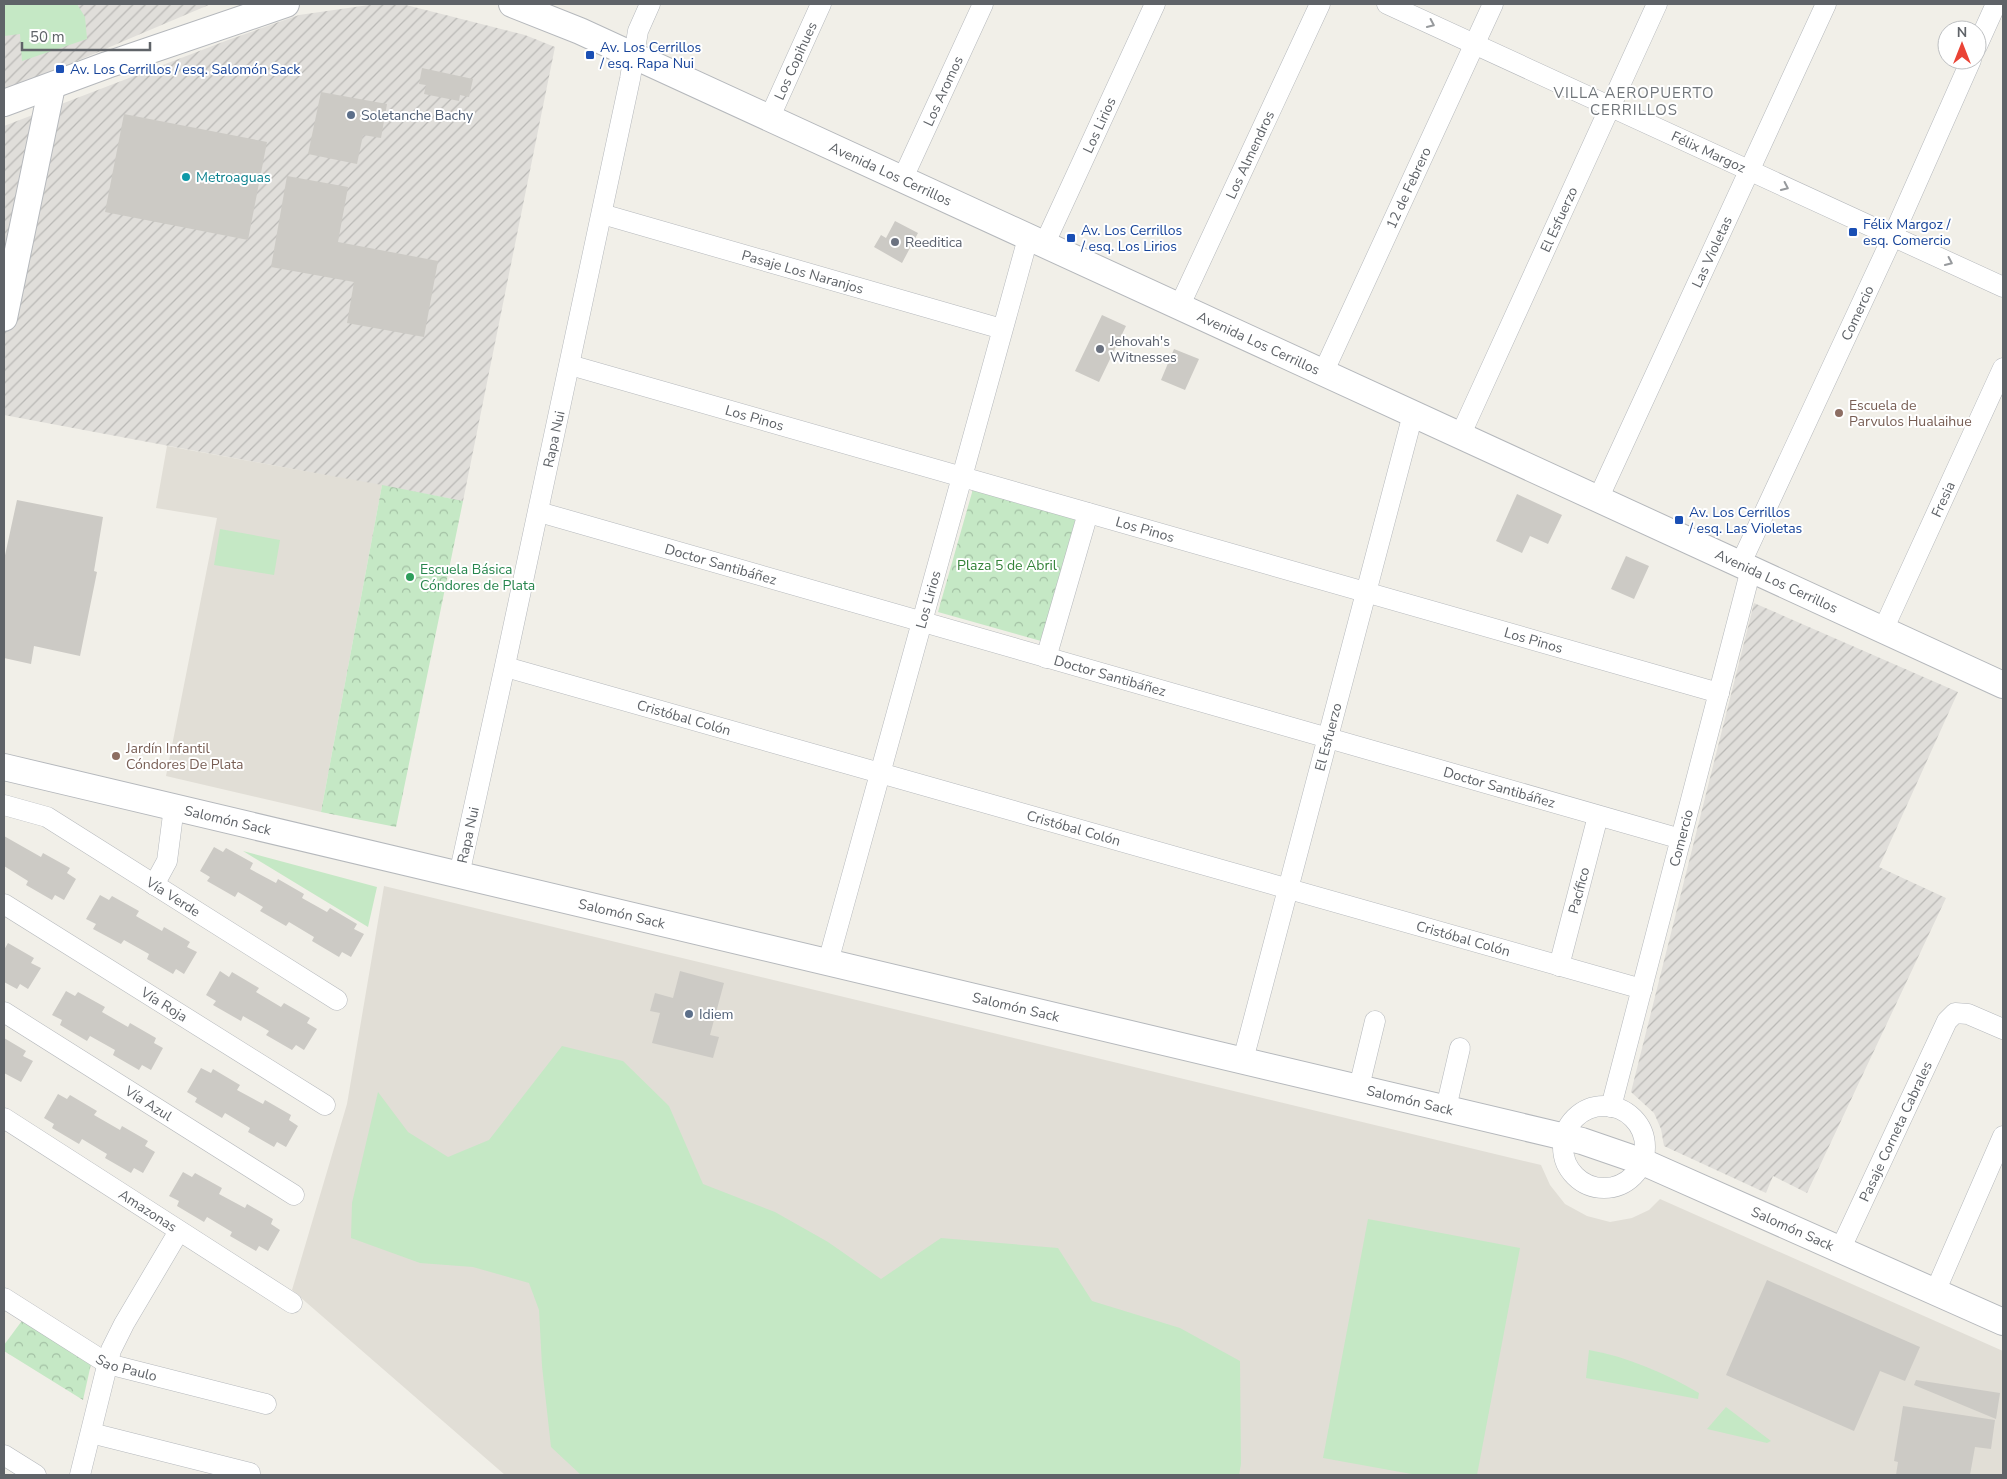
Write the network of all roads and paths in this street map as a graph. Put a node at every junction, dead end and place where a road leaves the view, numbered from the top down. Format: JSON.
{"nodes":[{"id":1,"x":286,"y":4,"type":"edge"},
{"id":2,"x":512,"y":4,"type":"edge"},
{"id":3,"x":650,"y":4,"type":"edge"},
{"id":4,"x":821,"y":4,"type":"edge"},
{"id":5,"x":983,"y":4,"type":"edge"},
{"id":6,"x":1155,"y":4,"type":"edge"},
{"id":7,"x":1320,"y":4,"type":"edge"},
{"id":8,"x":1387,"y":4,"type":"edge"},
{"id":9,"x":1494,"y":4,"type":"edge"},
{"id":10,"x":1657,"y":4,"type":"edge"},
{"id":11,"x":1826,"y":4,"type":"edge"},
{"id":12,"x":1996,"y":4,"type":"edge"},
{"id":13,"x":1987,"y":24,"type":"edge"},
{"id":14,"x":1475,"y":44,"type":"junction"},
{"id":15,"x":633,"y":57,"type":"junction"},
{"id":16,"x":1967,"y":70,"type":"edge"},
{"id":17,"x":52,"y":86,"type":"junction"},
{"id":18,"x":4,"y":103,"type":"edge"},
{"id":19,"x":1611,"y":107,"type":"junction"},
{"id":20,"x":769,"y":119,"type":"junction"},
{"id":21,"x":1750,"y":171,"type":"junction"},
{"id":22,"x":902,"y":180,"type":"junction"},
{"id":23,"x":602,"y":214,"type":"junction"},
{"id":24,"x":1893,"y":236,"type":"junction"},
{"id":25,"x":1036,"y":241,"type":"junction"},
{"id":26,"x":2003,"y":287,"type":"edge"},
{"id":27,"x":1179,"y":307,"type":"junction"},
{"id":28,"x":4,"y":318,"type":"edge"},
{"id":29,"x":1002,"y":329,"type":"junction"},
{"id":30,"x":570,"y":365,"type":"junction"},
{"id":31,"x":2003,"y":368,"type":"edge"},
{"id":32,"x":1323,"y":373,"type":"junction"},
{"id":33,"x":1413,"y":414,"type":"junction"},
{"id":34,"x":1460,"y":436,"type":"junction"},
{"id":35,"x":962,"y":477,"type":"junction"},
{"id":36,"x":1598,"y":499,"type":"junction"},
{"id":37,"x":539,"y":512,"type":"junction"},
{"id":38,"x":1088,"y":513,"type":"junction"},
{"id":39,"x":1746,"y":567,"type":"junction"},
{"id":40,"x":1366,"y":592,"type":"junction"},
{"id":41,"x":922,"y":622,"type":"junction"},
{"id":42,"x":1883,"y":630,"type":"junction"},
{"id":43,"x":1046,"y":658,"type":"junction"},
{"id":44,"x":506,"y":667,"type":"junction"},
{"id":45,"x":2003,"y":685,"type":"edge"},
{"id":46,"x":1719,"y":693,"type":"junction"},
{"id":47,"x":1328,"y":738,"type":"junction"},
{"id":48,"x":4,"y":767,"type":"edge"},
{"id":49,"x":880,"y":773,"type":"junction"},
{"id":50,"x":4,"y":805,"type":"edge"},
{"id":51,"x":174,"y":807,"type":"junction"},
{"id":52,"x":1598,"y":816,"type":"junction"},
{"id":53,"x":1681,"y":839,"type":"junction"},
{"id":54,"x":459,"y":874,"type":"junction"},
{"id":55,"x":154,"y":885,"type":"junction"},
{"id":56,"x":1288,"y":889,"type":"junction"},
{"id":57,"x":4,"y":904,"type":"edge"},
{"id":58,"x":828,"y":962,"type":"junction"},
{"id":59,"x":1559,"y":966,"type":"junction"},
{"id":60,"x":1642,"y":989,"type":"junction"},
{"id":61,"x":337,"y":1000,"type":"dead end"},
{"id":62,"x":4,"y":1012,"type":"edge"},
{"id":63,"x":1375,"y":1021,"type":"dead end"},
{"id":64,"x":2003,"y":1029,"type":"edge"},
{"id":65,"x":1460,"y":1048,"type":"dead end"},
{"id":66,"x":1243,"y":1060,"type":"junction"},
{"id":67,"x":1359,"y":1087,"type":"junction"},
{"id":68,"x":325,"y":1105,"type":"dead end"},
{"id":69,"x":1611,"y":1106,"type":"junction"},
{"id":70,"x":1446,"y":1108,"type":"junction"},
{"id":71,"x":4,"y":1118,"type":"edge"},
{"id":72,"x":1564,"y":1136,"type":"junction"},
{"id":73,"x":2003,"y":1136,"type":"edge"},
{"id":74,"x":1643,"y":1162,"type":"junction"},
{"id":75,"x":294,"y":1195,"type":"dead end"},
{"id":76,"x":179,"y":1231,"type":"junction"},
{"id":77,"x":1840,"y":1250,"type":"junction"},
{"id":78,"x":1935,"y":1292,"type":"junction"},
{"id":79,"x":4,"y":1298,"type":"edge"},
{"id":80,"x":292,"y":1304,"type":"dead end"},
{"id":81,"x":2003,"y":1322,"type":"edge"},
{"id":82,"x":108,"y":1364,"type":"junction"},
{"id":83,"x":266,"y":1404,"type":"dead end"},
{"id":84,"x":91,"y":1433,"type":"junction"},
{"id":85,"x":4,"y":1455,"type":"edge"},
{"id":86,"x":250,"y":1474,"type":"dead end"},
{"id":87,"x":36,"y":1475,"type":"edge"},
{"id":88,"x":80,"y":1475,"type":"edge"}],
"edges":[{"from":1,"to":17,"type":"street"},
{"from":2,"to":15,"type":"street","name":"Avenida Los Cerrillos"},
{"from":3,"to":15,"type":"street","name":"Rapa Nui"},
{"from":4,"to":20,"type":"street","name":"Los Copihues"},
{"from":5,"to":22,"type":"street","name":"Los Aromos"},
{"from":6,"to":25,"type":"street","name":"Los Lirios"},
{"from":7,"to":27,"type":"street","name":"Los Almendros"},
{"from":8,"to":14,"type":"street","name":"Félix Margoz","one_way":true},
{"from":9,"to":14,"type":"street","name":"12 de Febrero"},
{"from":10,"to":19,"type":"street","name":"El Esfuerzo"},
{"from":11,"to":21,"type":"street","name":"Las Violetas"},
{"from":12,"to":13,"type":"street"},
{"from":14,"to":19,"type":"street","name":"Félix Margoz"},
{"from":14,"to":32,"type":"street","name":"12 de Febrero"},
{"from":15,"to":20,"type":"street","name":"Avenida Los Cerrillos"},
{"from":15,"to":23,"type":"street","name":"Rapa Nui"},
{"from":16,"to":24,"type":"street","name":"Comercio"},
{"from":17,"to":18,"type":"street"},
{"from":17,"to":28,"type":"street"},
{"from":19,"to":21,"type":"street","name":"Félix Margoz"},
{"from":19,"to":34,"type":"street","name":"El Esfuerzo"},
{"from":20,"to":22,"type":"street","name":"Avenida Los Cerrillos"},
{"from":21,"to":24,"type":"street","name":"Félix Margoz","one_way":true},
{"from":21,"to":36,"type":"street","name":"Las Violetas"},
{"from":22,"to":25,"type":"street","name":"Avenida Los Cerrillos"},
{"from":23,"to":29,"type":"street","name":"Pasaje Los Naranjos"},
{"from":23,"to":30,"type":"street","name":"Rapa Nui"},
{"from":24,"to":26,"type":"street","name":"Félix Margoz","one_way":true},
{"from":24,"to":39,"type":"street","name":"Comercio"},
{"from":25,"to":27,"type":"street","name":"Avenida Los Cerrillos"},
{"from":25,"to":29,"type":"street","name":"Los Lirios"},
{"from":27,"to":32,"type":"street","name":"Avenida Los Cerrillos"},
{"from":29,"to":35,"type":"street","name":"Los Lirios"},
{"from":30,"to":35,"type":"street","name":"Los Pinos"},
{"from":30,"to":37,"type":"street","name":"Rapa Nui"},
{"from":31,"to":42,"type":"street","name":"Fresia"},
{"from":32,"to":33,"type":"street","name":"Avenida Los Cerrillos"},
{"from":33,"to":34,"type":"street","name":"Avenida Los Cerrillos"},
{"from":33,"to":40,"type":"street","name":"El Esfuerzo"},
{"from":34,"to":36,"type":"street","name":"Avenida Los Cerrillos"},
{"from":35,"to":38,"type":"street","name":"Los Pinos"},
{"from":35,"to":41,"type":"street","name":"Los Lirios"},
{"from":36,"to":39,"type":"street","name":"Avenida Los Cerrillos"},
{"from":37,"to":41,"type":"street","name":"Doctor Santibáñez"},
{"from":37,"to":44,"type":"street","name":"Rapa Nui"},
{"from":38,"to":40,"type":"street","name":"Los Pinos"},
{"from":38,"to":43,"type":"street"},
{"from":39,"to":42,"type":"street","name":"Avenida Los Cerrillos"},
{"from":39,"to":46,"type":"street","name":"Comercio"},
{"from":40,"to":46,"type":"street","name":"Los Pinos"},
{"from":40,"to":47,"type":"street","name":"El Esfuerzo"},
{"from":41,"to":43,"type":"street","name":"Doctor Santibáñez"},
{"from":41,"to":49,"type":"street","name":"Los Lirios"},
{"from":42,"to":45,"type":"street","name":"Avenida Los Cerrillos"},
{"from":43,"to":47,"type":"street","name":"Doctor Santibáñez"},
{"from":44,"to":49,"type":"street","name":"Cristóbal Colón"},
{"from":44,"to":54,"type":"street","name":"Rapa Nui"},
{"from":46,"to":53,"type":"street","name":"Comercio"},
{"from":47,"to":52,"type":"street","name":"Doctor Santibáñez"},
{"from":47,"to":56,"type":"street","name":"El Esfuerzo"},
{"from":48,"to":51,"type":"street","name":"Salomón Sack"},
{"from":49,"to":56,"type":"street","name":"Cristóbal Colón"},
{"from":49,"to":58,"type":"street","name":"Los Lirios"},
{"from":50,"to":55,"type":"street","name":"Vía Verde"},
{"from":51,"to":54,"type":"street","name":"Salomón Sack"},
{"from":51,"to":55,"type":"street"},
{"from":52,"to":53,"type":"street","name":"Doctor Santibáñez"},
{"from":52,"to":59,"type":"street","name":"Pacífico"},
{"from":53,"to":60,"type":"street","name":"Comercio"},
{"from":54,"to":58,"type":"street","name":"Salomón Sack"},
{"from":55,"to":61,"type":"street","name":"Vía Verde"},
{"from":56,"to":59,"type":"street","name":"Cristóbal Colón"},
{"from":56,"to":66,"type":"street","name":"El Esfuerzo"},
{"from":57,"to":68,"type":"street","name":"Vía Roja"},
{"from":58,"to":66,"type":"street","name":"Salomón Sack"},
{"from":59,"to":60,"type":"street","name":"Cristóbal Colón"},
{"from":60,"to":69,"type":"street","name":"Comercio"},
{"from":62,"to":75,"type":"street","name":"Vía Azul"},
{"from":63,"to":67,"type":"street"},
{"from":64,"to":77,"type":"street","name":"Pasaje Corneta Cabrales"},
{"from":65,"to":70,"type":"street"},
{"from":66,"to":67,"type":"street","name":"Salomón Sack"},
{"from":67,"to":70,"type":"street","name":"Salomón Sack"},
{"from":69,"to":72,"type":"street"},
{"from":69,"to":74,"type":"street"},
{"from":70,"to":72,"type":"street","name":"Salomón Sack"},
{"from":71,"to":76,"type":"street","name":"Amazonas"},
{"from":72,"to":74,"type":"street","name":"Salomón Sack"},
{"from":72,"to":74,"type":"street"},
{"from":73,"to":78,"type":"street"},
{"from":74,"to":77,"type":"street","name":"Salomón Sack"},
{"from":76,"to":80,"type":"street","name":"Amazonas"},
{"from":76,"to":82,"type":"street"},
{"from":77,"to":78,"type":"street","name":"Salomón Sack"},
{"from":78,"to":81,"type":"street","name":"Salomón Sack"},
{"from":79,"to":82,"type":"street","name":"Sao Paulo"},
{"from":82,"to":83,"type":"street","name":"Sao Paulo"},
{"from":82,"to":84,"type":"street"},
{"from":84,"to":86,"type":"street"},
{"from":84,"to":88,"type":"street"},
{"from":85,"to":87,"type":"street"}]}
